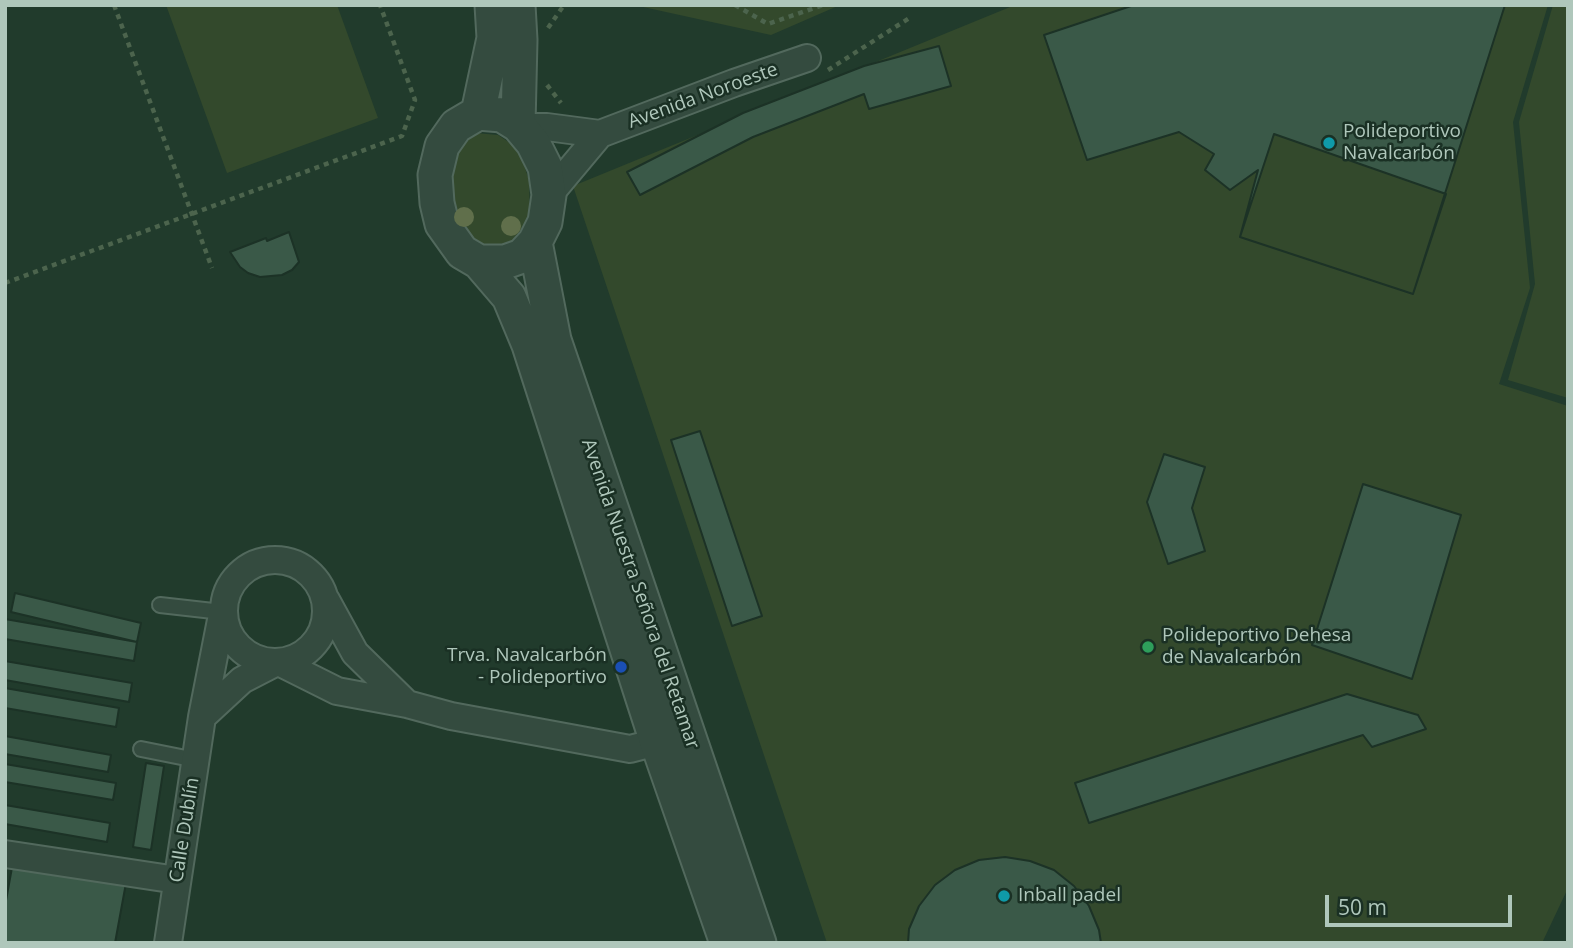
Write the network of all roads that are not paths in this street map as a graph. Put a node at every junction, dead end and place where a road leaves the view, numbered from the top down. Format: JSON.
{"nodes":[{"id":1,"x":492,"y":5,"type":"edge"},
{"id":2,"x":518,"y":5,"type":"edge"},
{"id":3,"x":814,"y":66,"type":"road end"},
{"id":4,"x":478,"y":113,"type":"junction"},
{"id":5,"x":519,"y":126,"type":"junction"},
{"id":6,"x":600,"y":134,"type":"junction"},
{"id":7,"x":550,"y":195,"type":"junction"},
{"id":8,"x":535,"y":242,"type":"junction"},
{"id":9,"x":480,"y":262,"type":"junction"},
{"id":10,"x":326,"y":600,"type":"junction"},
{"id":11,"x":160,"y":605,"type":"dead end"},
{"id":12,"x":222,"y":614,"type":"junction"},
{"id":13,"x":277,"y":663,"type":"junction"},
{"id":14,"x":407,"y":704,"type":"junction"},
{"id":15,"x":202,"y":718,"type":"junction"},
{"id":16,"x":657,"y":742,"type":"junction"},
{"id":17,"x":141,"y":748,"type":"dead end"},
{"id":18,"x":196,"y":760,"type":"junction"},
{"id":19,"x":5,"y":853,"type":"edge"},
{"id":20,"x":177,"y":880,"type":"junction"},
{"id":21,"x":168,"y":943,"type":"edge"},
{"id":22,"x":727,"y":943,"type":"edge"},
{"id":23,"x":759,"y":943,"type":"edge"}],
"edges":[{"from":1,"to":4,"type":"street"},
{"from":2,"to":5,"type":"street"},
{"from":3,"to":6,"type":"street","name":"Avenida Noroeste"},
{"from":4,"to":5,"type":"street"},
{"from":4,"to":9,"type":"street"},
{"from":5,"to":6,"type":"street","name":"Avenida Noroeste"},
{"from":5,"to":7,"type":"street"},
{"from":6,"to":7,"type":"street"},
{"from":7,"to":8,"type":"street"},
{"from":8,"to":9,"type":"street"},
{"from":8,"to":23,"type":"street","name":"Avenida Nuestra Señora del Retamar"},
{"from":9,"to":16,"type":"street","name":"Avenida Nuestra Señora del Retamar"},
{"from":10,"to":12,"type":"street"},
{"from":10,"to":13,"type":"street"},
{"from":10,"to":14,"type":"street"},
{"from":11,"to":12,"type":"lane"},
{"from":12,"to":13,"type":"street"},
{"from":12,"to":15,"type":"street","name":"Calle Dublín"},
{"from":13,"to":14,"type":"street"},
{"from":13,"to":15,"type":"street"},
{"from":14,"to":16,"type":"street"},
{"from":15,"to":18,"type":"street","name":"Calle Dublín"},
{"from":16,"to":22,"type":"street","name":"Avenida Nuestra Señora del Retamar"},
{"from":17,"to":18,"type":"lane"},
{"from":18,"to":20,"type":"street","name":"Calle Dublín"},
{"from":19,"to":20,"type":"street"},
{"from":20,"to":21,"type":"street","name":"Calle Dublín"}]}
